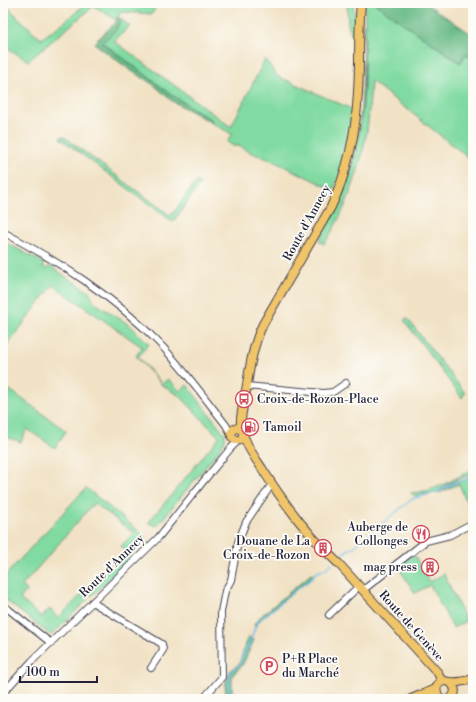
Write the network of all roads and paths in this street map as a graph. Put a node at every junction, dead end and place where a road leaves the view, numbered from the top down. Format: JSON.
{"nodes":[{"id":1,"x":360,"y":3,"type":"edge"},
{"id":2,"x":3,"y":232,"type":"edge"},
{"id":3,"x":346,"y":383,"type":"dead end"},
{"id":4,"x":246,"y":386,"type":"junction"},
{"id":5,"x":238,"y":435,"type":"junction"},
{"id":6,"x":272,"y":484,"type":"junction"},
{"id":7,"x":473,"y":522,"type":"edge"},
{"id":8,"x":361,"y":588,"type":"junction"},
{"id":9,"x":92,"y":602,"type":"junction"},
{"id":10,"x":3,"y":605,"type":"edge"},
{"id":11,"x":329,"y":615,"type":"dead end"},
{"id":12,"x":51,"y":643,"type":"junction"},
{"id":13,"x":151,"y":668,"type":"dead end"},
{"id":14,"x":469,"y":680,"type":"edge"},
{"id":15,"x":436,"y":689,"type":"junction"},
{"id":16,"x":452,"y":691,"type":"edge"},
{"id":17,"x":3,"y":694,"type":"edge"},
{"id":18,"x":413,"y":698,"type":"edge"},
{"id":19,"x":440,"y":698,"type":"edge"},
{"id":20,"x":203,"y":699,"type":"edge"}],
"edges":[{"from":1,"to":4,"type":"main road","name":"Route d'Annecy"},
{"from":2,"to":5,"type":"street"},
{"from":3,"to":4,"type":"street"},
{"from":4,"to":5,"type":"main road","name":"Route d'Annecy"},
{"from":5,"to":6,"type":"main road","name":"Route de Genève"},
{"from":5,"to":9,"type":"street","name":"Route d'Annecy"},
{"from":6,"to":8,"type":"main road","name":"Route de Genève"},
{"from":6,"to":20,"type":"street"},
{"from":7,"to":8,"type":"street"},
{"from":8,"to":11,"type":"street"},
{"from":8,"to":16,"type":"main road","name":"Route de Genève"},
{"from":9,"to":12,"type":"street","name":"Route d'Annecy"},
{"from":9,"to":13,"type":"street"},
{"from":10,"to":12,"type":"street"},
{"from":12,"to":17,"type":"street","name":"Route d'Annecy"},
{"from":14,"to":16,"type":"main road"},
{"from":15,"to":16,"type":"main road"},
{"from":15,"to":18,"type":"main road"},
{"from":15,"to":19,"type":"main road"},
{"from":18,"to":19,"type":"main road"}]}
